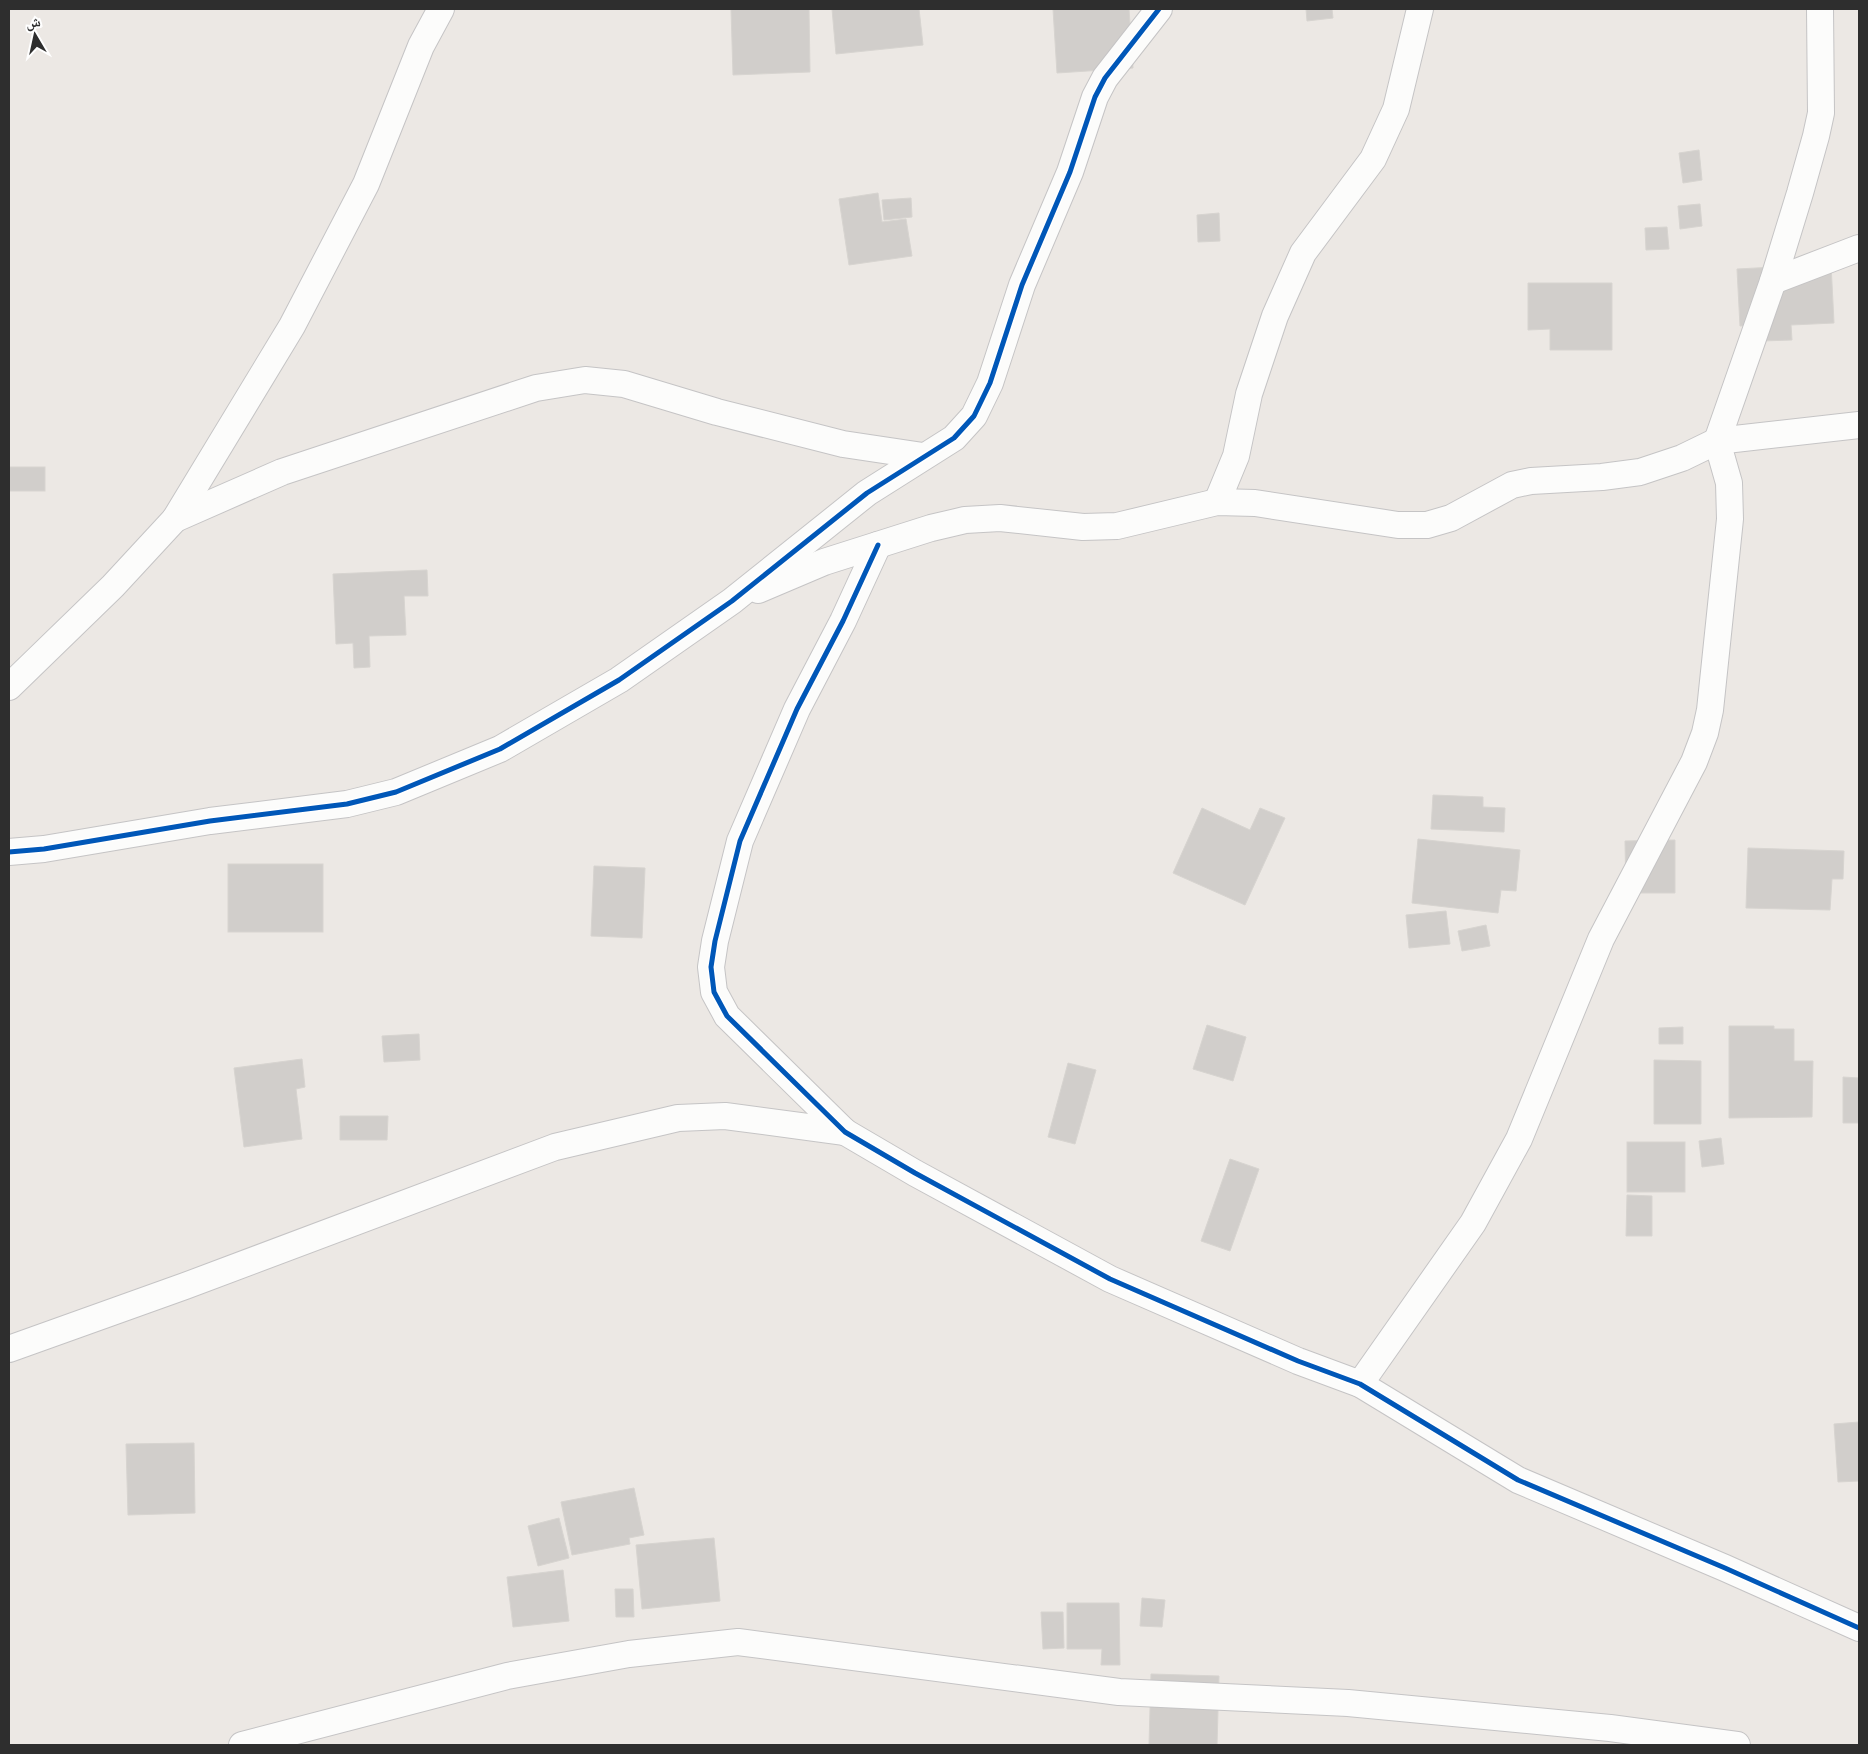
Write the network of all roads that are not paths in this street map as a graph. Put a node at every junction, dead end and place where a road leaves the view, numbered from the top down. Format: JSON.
{"nodes":[{"id":1,"x":441,"y":9,"type":"edge"},
{"id":2,"x":1159,"y":9,"type":"edge"},
{"id":3,"x":1420,"y":9,"type":"edge"},
{"id":4,"x":1820,"y":9,"type":"edge"},
{"id":5,"x":1859,"y":248,"type":"edge"},
{"id":6,"x":1773,"y":281,"type":"junction"},
{"id":7,"x":1859,"y":425,"type":"edge"},
{"id":8,"x":1717,"y":441,"type":"junction"},
{"id":9,"x":924,"y":456,"type":"junction"},
{"id":10,"x":1217,"y":502,"type":"junction"},
{"id":11,"x":175,"y":518,"type":"junction"},
{"id":12,"x":878,"y":545,"type":"junction"},
{"id":13,"x":732,"y":602,"type":"junction"},
{"id":14,"x":9,"y":687,"type":"edge"},
{"id":15,"x":9,"y":852,"type":"edge"},
{"id":16,"x":846,"y":1132,"type":"junction"},
{"id":17,"x":9,"y":1349,"type":"edge"},
{"id":18,"x":1360,"y":1384,"type":"junction"},
{"id":19,"x":1859,"y":1628,"type":"edge"},
{"id":20,"x":242,"y":1745,"type":"edge"},
{"id":21,"x":1737,"y":1745,"type":"edge"}],
"edges":[{"from":1,"to":11,"type":"street"},
{"from":2,"to":9,"type":"street"},
{"from":3,"to":10,"type":"street"},
{"from":4,"to":6,"type":"street"},
{"from":5,"to":6,"type":"street"},
{"from":6,"to":8,"type":"street"},
{"from":7,"to":8,"type":"street"},
{"from":8,"to":10,"type":"street"},
{"from":8,"to":18,"type":"street"},
{"from":9,"to":11,"type":"street"},
{"from":9,"to":13,"type":"street"},
{"from":10,"to":12,"type":"street"},
{"from":11,"to":14,"type":"street"},
{"from":12,"to":13,"type":"street"},
{"from":12,"to":16,"type":"street"},
{"from":13,"to":15,"type":"street"},
{"from":16,"to":17,"type":"street"},
{"from":16,"to":18,"type":"street"},
{"from":18,"to":19,"type":"street"},
{"from":20,"to":21,"type":"street"}]}
